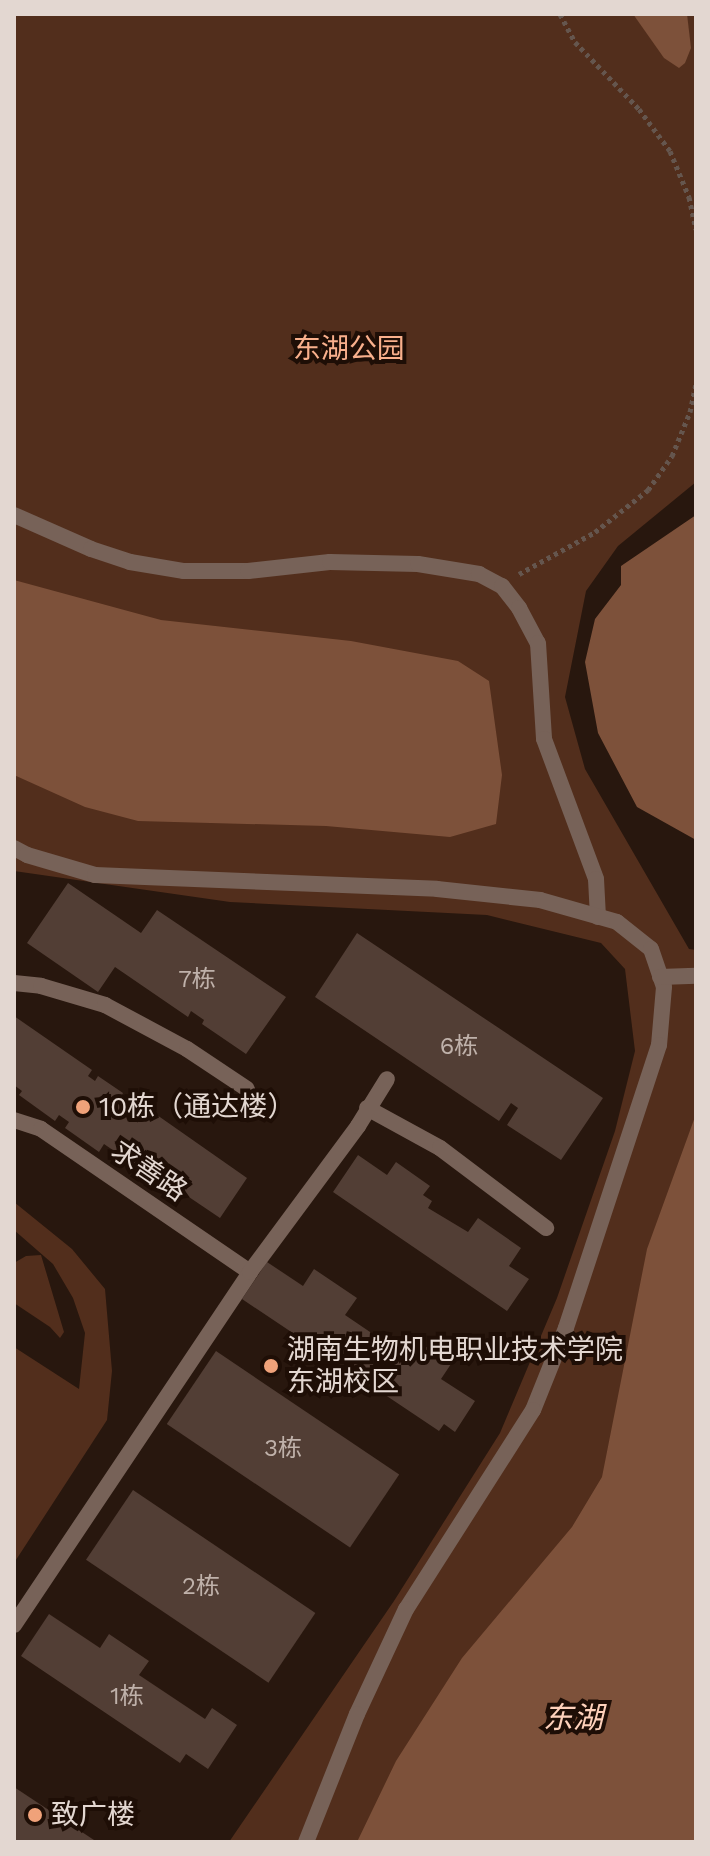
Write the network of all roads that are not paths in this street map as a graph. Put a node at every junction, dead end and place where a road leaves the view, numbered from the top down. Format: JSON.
{"nodes":[{"id":1,"x":14,"y":515,"type":"edge"},
{"id":2,"x":14,"y":848,"type":"edge"},
{"id":3,"x":598,"y":917,"type":"junction"},
{"id":4,"x":696,"y":976,"type":"edge"},
{"id":5,"x":660,"y":977,"type":"junction"},
{"id":6,"x":14,"y":983,"type":"edge"},
{"id":7,"x":387,"y":1079,"type":"dead end"},
{"id":8,"x":247,"y":1089,"type":"dead end"},
{"id":9,"x":367,"y":1108,"type":"junction"},
{"id":10,"x":14,"y":1120,"type":"edge"},
{"id":11,"x":546,"y":1228,"type":"dead end"},
{"id":12,"x":250,"y":1272,"type":"junction"},
{"id":13,"x":14,"y":1625,"type":"edge"},
{"id":14,"x":306,"y":1842,"type":"edge"}],
"edges":[{"from":1,"to":3,"type":"street"},
{"from":2,"to":3,"type":"street"},
{"from":3,"to":5,"type":"street"},
{"from":4,"to":5,"type":"street"},
{"from":5,"to":14,"type":"street"},
{"from":6,"to":8,"type":"street"},
{"from":7,"to":9,"type":"street"},
{"from":9,"to":11,"type":"street"},
{"from":9,"to":12,"type":"street"},
{"from":10,"to":12,"type":"street","name":"求善路"},
{"from":12,"to":13,"type":"street"}]}
